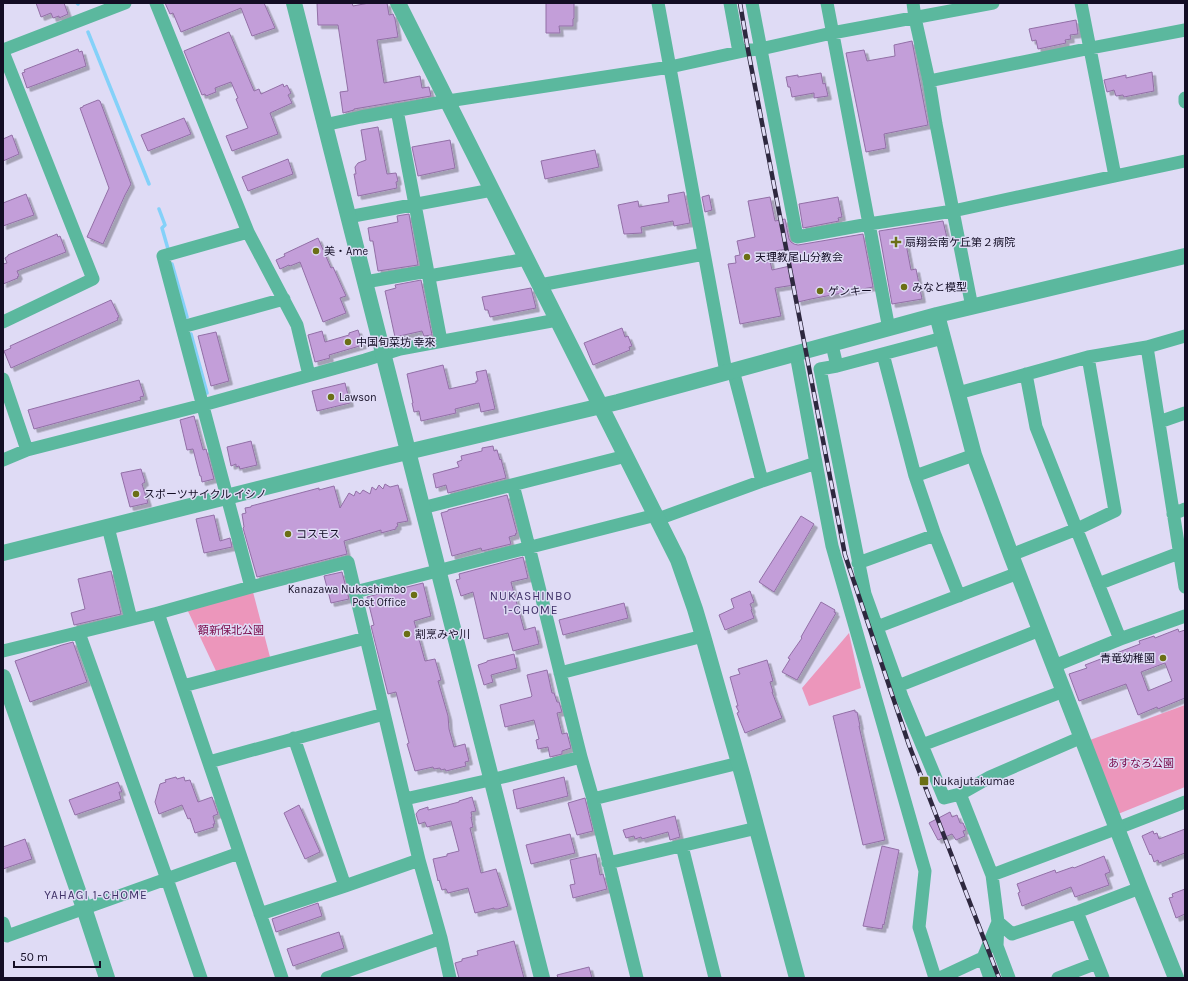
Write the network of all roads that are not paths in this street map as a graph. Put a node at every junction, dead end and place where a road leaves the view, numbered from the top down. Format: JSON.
{"nodes":[{"id":1,"x":125,"y":3,"type":"edge"},
{"id":2,"x":156,"y":3,"type":"edge"},
{"id":3,"x":294,"y":3,"type":"edge"},
{"id":4,"x":398,"y":3,"type":"edge"},
{"id":5,"x":658,"y":3,"type":"edge"},
{"id":6,"x":730,"y":3,"type":"edge"},
{"id":7,"x":752,"y":3,"type":"edge"},
{"id":8,"x":827,"y":3,"type":"edge"},
{"id":9,"x":913,"y":3,"type":"edge"},
{"id":10,"x":993,"y":3,"type":"edge"},
{"id":11,"x":1081,"y":3,"type":"edge"},
{"id":12,"x":915,"y":18,"type":"junction"},
{"id":13,"x":1185,"y":30,"type":"edge"},
{"id":14,"x":832,"y":33,"type":"junction"},
{"id":15,"x":1091,"y":48,"type":"junction"},
{"id":16,"x":761,"y":49,"type":"junction"},
{"id":17,"x":3,"y":51,"type":"edge"},
{"id":18,"x":739,"y":52,"type":"junction"},
{"id":19,"x":670,"y":68,"type":"junction"},
{"id":20,"x":929,"y":81,"type":"junction"},
{"id":21,"x":1185,"y":98,"type":"edge"},
{"id":22,"x":448,"y":101,"type":"junction"},
{"id":23,"x":1185,"y":102,"type":"edge"},
{"id":24,"x":397,"y":110,"type":"junction"},
{"id":25,"x":324,"y":125,"type":"junction"},
{"id":26,"x":1185,"y":161,"type":"edge"},
{"id":27,"x":1115,"y":176,"type":"junction"},
{"id":28,"x":492,"y":190,"type":"junction"},
{"id":29,"x":415,"y":204,"type":"junction"},
{"id":30,"x":953,"y":211,"type":"junction"},
{"id":31,"x":348,"y":217,"type":"junction"},
{"id":32,"x":869,"y":224,"type":"junction"},
{"id":33,"x":248,"y":232,"type":"junction"},
{"id":34,"x":704,"y":254,"type":"junction"},
{"id":35,"x":1185,"y":256,"type":"edge"},
{"id":36,"x":527,"y":259,"type":"junction"},
{"id":37,"x":428,"y":274,"type":"junction"},
{"id":38,"x":365,"y":282,"type":"junction"},
{"id":39,"x":540,"y":285,"type":"junction"},
{"id":40,"x":284,"y":299,"type":"junction"},
{"id":41,"x":972,"y":307,"type":"junction"},
{"id":42,"x":938,"y":315,"type":"junction"},
{"id":43,"x":557,"y":320,"type":"junction"},
{"id":44,"x":3,"y":322,"type":"edge"},
{"id":45,"x":182,"y":327,"type":"junction"},
{"id":46,"x":889,"y":328,"type":"junction"},
{"id":47,"x":1185,"y":336,"type":"edge"},
{"id":48,"x":943,"y":338,"type":"junction"},
{"id":49,"x":441,"y":341,"type":"junction"},
{"id":50,"x":832,"y":345,"type":"junction"},
{"id":51,"x":1147,"y":347,"type":"junction"},
{"id":52,"x":383,"y":354,"type":"junction"},
{"id":53,"x":796,"y":354,"type":"junction"},
{"id":54,"x":883,"y":354,"type":"junction"},
{"id":55,"x":1088,"y":357,"type":"junction"},
{"id":56,"x":836,"y":366,"type":"junction"},
{"id":57,"x":729,"y":371,"type":"junction"},
{"id":58,"x":1026,"y":374,"type":"junction"},
{"id":59,"x":309,"y":375,"type":"junction"},
{"id":60,"x":3,"y":379,"type":"edge"},
{"id":61,"x":958,"y":393,"type":"junction"},
{"id":62,"x":203,"y":404,"type":"junction"},
{"id":63,"x":601,"y":406,"type":"junction"},
{"id":64,"x":1185,"y":412,"type":"edge"},
{"id":65,"x":1159,"y":422,"type":"junction"},
{"id":66,"x":27,"y":450,"type":"junction"},
{"id":67,"x":407,"y":452,"type":"junction"},
{"id":68,"x":974,"y":455,"type":"junction"},
{"id":69,"x":626,"y":456,"type":"junction"},
{"id":70,"x":3,"y":460,"type":"edge"},
{"id":71,"x":816,"y":463,"type":"junction"},
{"id":72,"x":915,"y":476,"type":"junction"},
{"id":73,"x":762,"y":481,"type":"junction"},
{"id":74,"x":513,"y":485,"type":"junction"},
{"id":75,"x":228,"y":497,"type":"junction"},
{"id":76,"x":422,"y":508,"type":"junction"},
{"id":77,"x":1179,"y":512,"type":"edge"},
{"id":78,"x":657,"y":517,"type":"junction"},
{"id":79,"x":108,"y":526,"type":"junction"},
{"id":80,"x":1077,"y":529,"type":"junction"},
{"id":81,"x":935,"y":535,"type":"junction"},
{"id":82,"x":530,"y":548,"type":"junction"},
{"id":83,"x":3,"y":553,"type":"edge"},
{"id":84,"x":1180,"y":553,"type":"junction"},
{"id":85,"x":1010,"y":555,"type":"junction"},
{"id":86,"x":858,"y":563,"type":"junction"},
{"id":87,"x":438,"y":571,"type":"junction"},
{"id":88,"x":1018,"y":573,"type":"junction"},
{"id":89,"x":1098,"y":584,"type":"junction"},
{"id":90,"x":251,"y":587,"type":"junction"},
{"id":91,"x":1185,"y":587,"type":"edge"},
{"id":92,"x":354,"y":592,"type":"junction"},
{"id":93,"x":959,"y":596,"type":"junction"},
{"id":94,"x":158,"y":613,"type":"junction"},
{"id":95,"x":1185,"y":616,"type":"edge"},
{"id":96,"x":131,"y":619,"type":"junction"},
{"id":97,"x":877,"y":628,"type":"junction"},
{"id":98,"x":1040,"y":630,"type":"junction"},
{"id":99,"x":79,"y":633,"type":"junction"},
{"id":100,"x":703,"y":636,"type":"junction"},
{"id":101,"x":366,"y":638,"type":"junction"},
{"id":102,"x":1123,"y":638,"type":"junction"},
{"id":103,"x":3,"y":651,"type":"edge"},
{"id":104,"x":1054,"y":666,"type":"junction"},
{"id":105,"x":560,"y":673,"type":"junction"},
{"id":106,"x":3,"y":677,"type":"edge"},
{"id":107,"x":183,"y":686,"type":"junction"},
{"id":108,"x":898,"y":686,"type":"junction"},
{"id":109,"x":1064,"y":691,"type":"junction"},
{"id":110,"x":384,"y":714,"type":"junction"},
{"id":111,"x":1082,"y":737,"type":"junction"},
{"id":112,"x":294,"y":738,"type":"junction"},
{"id":113,"x":922,"y":745,"type":"junction"},
{"id":114,"x":581,"y":756,"type":"junction"},
{"id":115,"x":209,"y":762,"type":"junction"},
{"id":116,"x":739,"y":763,"type":"junction"},
{"id":117,"x":491,"y":780,"type":"junction"},
{"id":118,"x":960,"y":794,"type":"junction"},
{"id":119,"x":405,"y":799,"type":"junction"},
{"id":120,"x":593,"y":799,"type":"junction"},
{"id":121,"x":1185,"y":802,"type":"edge"},
{"id":122,"x":757,"y":828,"type":"junction"},
{"id":123,"x":1118,"y":828,"type":"junction"},
{"id":124,"x":682,"y":846,"type":"junction"},
{"id":125,"x":240,"y":852,"type":"junction"},
{"id":126,"x":419,"y":860,"type":"junction"},
{"id":127,"x":608,"y":863,"type":"junction"},
{"id":128,"x":992,"y":874,"type":"junction"},
{"id":129,"x":167,"y":879,"type":"junction"},
{"id":130,"x":346,"y":886,"type":"junction"},
{"id":131,"x":1140,"y":888,"type":"junction"},
{"id":132,"x":84,"y":908,"type":"junction"},
{"id":133,"x":1077,"y":912,"type":"junction"},
{"id":134,"x":260,"y":914,"type":"junction"},
{"id":135,"x":998,"y":922,"type":"junction"},
{"id":136,"x":3,"y":923,"type":"edge"},
{"id":137,"x":441,"y":938,"type":"junction"},
{"id":138,"x":983,"y":958,"type":"junction"},
{"id":139,"x":1097,"y":963,"type":"junction"},
{"id":140,"x":107,"y":978,"type":"edge"},
{"id":141,"x":201,"y":978,"type":"edge"},
{"id":142,"x":282,"y":978,"type":"edge"},
{"id":143,"x":327,"y":978,"type":"edge"},
{"id":144,"x":450,"y":978,"type":"edge"},
{"id":145,"x":542,"y":978,"type":"edge"},
{"id":146,"x":637,"y":978,"type":"edge"},
{"id":147,"x":715,"y":978,"type":"edge"},
{"id":148,"x":797,"y":978,"type":"edge"},
{"id":149,"x":935,"y":978,"type":"edge"},
{"id":150,"x":940,"y":978,"type":"edge"},
{"id":151,"x":990,"y":978,"type":"edge"},
{"id":152,"x":1009,"y":978,"type":"edge"},
{"id":153,"x":1058,"y":978,"type":"edge"},
{"id":154,"x":1103,"y":978,"type":"edge"},
{"id":155,"x":1176,"y":978,"type":"edge"}],
"edges":[{"from":1,"to":17,"type":"street"},
{"from":2,"to":33,"type":"street"},
{"from":3,"to":25,"type":"street"},
{"from":4,"to":22,"type":"street"},
{"from":5,"to":19,"type":"street"},
{"from":6,"to":18,"type":"street"},
{"from":7,"to":16,"type":"street"},
{"from":8,"to":14,"type":"street"},
{"from":9,"to":12,"type":"street"},
{"from":10,"to":12,"type":"street"},
{"from":11,"to":15,"type":"street"},
{"from":12,"to":14,"type":"street"},
{"from":12,"to":20,"type":"street"},
{"from":13,"to":15,"type":"street"},
{"from":14,"to":16,"type":"street"},
{"from":14,"to":32,"type":"street"},
{"from":15,"to":20,"type":"street"},
{"from":15,"to":27,"type":"street"},
{"from":16,"to":18,"type":"street"},
{"from":16,"to":32,"type":"street"},
{"from":17,"to":44,"type":"street"},
{"from":18,"to":19,"type":"street"},
{"from":19,"to":22,"type":"street"},
{"from":19,"to":34,"type":"street"},
{"from":20,"to":30,"type":"street"},
{"from":21,"to":23,"type":"street"},
{"from":22,"to":24,"type":"street"},
{"from":22,"to":28,"type":"street"},
{"from":24,"to":25,"type":"street"},
{"from":24,"to":29,"type":"street"},
{"from":25,"to":31,"type":"street"},
{"from":26,"to":27,"type":"street"},
{"from":27,"to":30,"type":"street"},
{"from":28,"to":29,"type":"street"},
{"from":28,"to":36,"type":"street"},
{"from":29,"to":31,"type":"street"},
{"from":29,"to":37,"type":"street"},
{"from":30,"to":32,"type":"street"},
{"from":30,"to":41,"type":"street"},
{"from":31,"to":38,"type":"street"},
{"from":32,"to":46,"type":"street"},
{"from":33,"to":40,"type":"street"},
{"from":33,"to":45,"type":"street"},
{"from":34,"to":39,"type":"street"},
{"from":34,"to":57,"type":"street"},
{"from":35,"to":41,"type":"street"},
{"from":36,"to":37,"type":"street"},
{"from":36,"to":39,"type":"street"},
{"from":37,"to":38,"type":"street"},
{"from":37,"to":49,"type":"street"},
{"from":38,"to":52,"type":"street"},
{"from":39,"to":43,"type":"street"},
{"from":40,"to":45,"type":"street"},
{"from":40,"to":59,"type":"street"},
{"from":41,"to":42,"type":"street"},
{"from":42,"to":46,"type":"street"},
{"from":42,"to":48,"type":"street"},
{"from":43,"to":49,"type":"street"},
{"from":43,"to":63,"type":"street"},
{"from":45,"to":62,"type":"street"},
{"from":46,"to":50,"type":"street"},
{"from":47,"to":51,"type":"street"},
{"from":48,"to":54,"type":"street"},
{"from":48,"to":61,"type":"street"},
{"from":49,"to":52,"type":"street"},
{"from":50,"to":53,"type":"street"},
{"from":50,"to":56,"type":"street"},
{"from":51,"to":55,"type":"street"},
{"from":51,"to":65,"type":"street"},
{"from":52,"to":59,"type":"street"},
{"from":52,"to":67,"type":"street"},
{"from":53,"to":57,"type":"street"},
{"from":53,"to":71,"type":"street"},
{"from":54,"to":56,"type":"street"},
{"from":54,"to":72,"type":"street"},
{"from":55,"to":58,"type":"street"},
{"from":55,"to":80,"type":"street"},
{"from":56,"to":86,"type":"street"},
{"from":57,"to":63,"type":"street"},
{"from":57,"to":73,"type":"street"},
{"from":58,"to":61,"type":"street"},
{"from":58,"to":80,"type":"street"},
{"from":59,"to":62,"type":"street"},
{"from":60,"to":66,"type":"street"},
{"from":61,"to":68,"type":"street"},
{"from":62,"to":66,"type":"street"},
{"from":62,"to":75,"type":"street"},
{"from":63,"to":67,"type":"street"},
{"from":63,"to":69,"type":"street"},
{"from":64,"to":65,"type":"street"},
{"from":65,"to":77,"type":"street"},
{"from":66,"to":70,"type":"street"},
{"from":67,"to":75,"type":"street"},
{"from":67,"to":76,"type":"street"},
{"from":68,"to":72,"type":"street"},
{"from":68,"to":85,"type":"street"},
{"from":69,"to":74,"type":"street"},
{"from":69,"to":78,"type":"street"},
{"from":71,"to":73,"type":"street"},
{"from":71,"to":149,"type":"street"},
{"from":72,"to":81,"type":"street"},
{"from":73,"to":78,"type":"street"},
{"from":74,"to":76,"type":"street"},
{"from":74,"to":82,"type":"street"},
{"from":75,"to":79,"type":"street"},
{"from":75,"to":90,"type":"street"},
{"from":76,"to":87,"type":"street"},
{"from":77,"to":84,"type":"street"},
{"from":78,"to":82,"type":"street"},
{"from":78,"to":100,"type":"street"},
{"from":79,"to":83,"type":"street"},
{"from":79,"to":96,"type":"street"},
{"from":80,"to":85,"type":"street"},
{"from":80,"to":89,"type":"street"},
{"from":81,"to":86,"type":"street"},
{"from":81,"to":93,"type":"street"},
{"from":82,"to":87,"type":"street"},
{"from":82,"to":105,"type":"street"},
{"from":84,"to":89,"type":"street"},
{"from":84,"to":91,"type":"street"},
{"from":85,"to":88,"type":"street"},
{"from":86,"to":97,"type":"street"},
{"from":87,"to":92,"type":"street"},
{"from":87,"to":117,"type":"street"},
{"from":88,"to":93,"type":"street"},
{"from":88,"to":98,"type":"street"},
{"from":89,"to":102,"type":"street"},
{"from":90,"to":92,"type":"street"},
{"from":90,"to":94,"type":"street"},
{"from":92,"to":101,"type":"street"},
{"from":93,"to":97,"type":"street"},
{"from":94,"to":96,"type":"street"},
{"from":94,"to":107,"type":"street"},
{"from":95,"to":102,"type":"street"},
{"from":96,"to":99,"type":"street"},
{"from":97,"to":108,"type":"street"},
{"from":98,"to":104,"type":"street"},
{"from":98,"to":108,"type":"street"},
{"from":99,"to":103,"type":"street"},
{"from":99,"to":129,"type":"street"},
{"from":100,"to":105,"type":"street"},
{"from":100,"to":116,"type":"street"},
{"from":101,"to":107,"type":"street"},
{"from":101,"to":110,"type":"street"},
{"from":102,"to":104,"type":"street"},
{"from":104,"to":109,"type":"street"},
{"from":105,"to":114,"type":"street"},
{"from":106,"to":132,"type":"street"},
{"from":107,"to":115,"type":"street"},
{"from":108,"to":113,"type":"street"},
{"from":109,"to":111,"type":"street"},
{"from":109,"to":113,"type":"street"},
{"from":110,"to":112,"type":"street"},
{"from":110,"to":119,"type":"street"},
{"from":111,"to":118,"type":"street"},
{"from":111,"to":123,"type":"street"},
{"from":112,"to":115,"type":"street"},
{"from":112,"to":130,"type":"street"},
{"from":113,"to":118,"type":"street"},
{"from":114,"to":117,"type":"street"},
{"from":114,"to":120,"type":"street"},
{"from":115,"to":125,"type":"street"},
{"from":116,"to":120,"type":"street"},
{"from":116,"to":122,"type":"street"},
{"from":117,"to":119,"type":"street"},
{"from":117,"to":145,"type":"street"},
{"from":118,"to":128,"type":"street"},
{"from":119,"to":126,"type":"street"},
{"from":120,"to":127,"type":"street"},
{"from":121,"to":123,"type":"street"},
{"from":122,"to":124,"type":"street"},
{"from":122,"to":148,"type":"street"},
{"from":123,"to":128,"type":"street"},
{"from":123,"to":131,"type":"street"},
{"from":124,"to":127,"type":"street"},
{"from":124,"to":147,"type":"street"},
{"from":125,"to":129,"type":"street"},
{"from":125,"to":134,"type":"street"},
{"from":126,"to":130,"type":"street"},
{"from":126,"to":137,"type":"street"},
{"from":127,"to":146,"type":"street"},
{"from":128,"to":135,"type":"street"},
{"from":129,"to":132,"type":"street"},
{"from":129,"to":141,"type":"street"},
{"from":130,"to":134,"type":"street"},
{"from":131,"to":133,"type":"street"},
{"from":131,"to":155,"type":"street"},
{"from":132,"to":136,"type":"street"},
{"from":132,"to":140,"type":"street"},
{"from":133,"to":135,"type":"street"},
{"from":133,"to":139,"type":"street"},
{"from":134,"to":142,"type":"street"},
{"from":135,"to":138,"type":"street"},
{"from":135,"to":152,"type":"street"},
{"from":137,"to":143,"type":"street"},
{"from":137,"to":144,"type":"street"},
{"from":138,"to":150,"type":"street"},
{"from":138,"to":151,"type":"street"},
{"from":139,"to":153,"type":"street"},
{"from":139,"to":154,"type":"street"}]}
